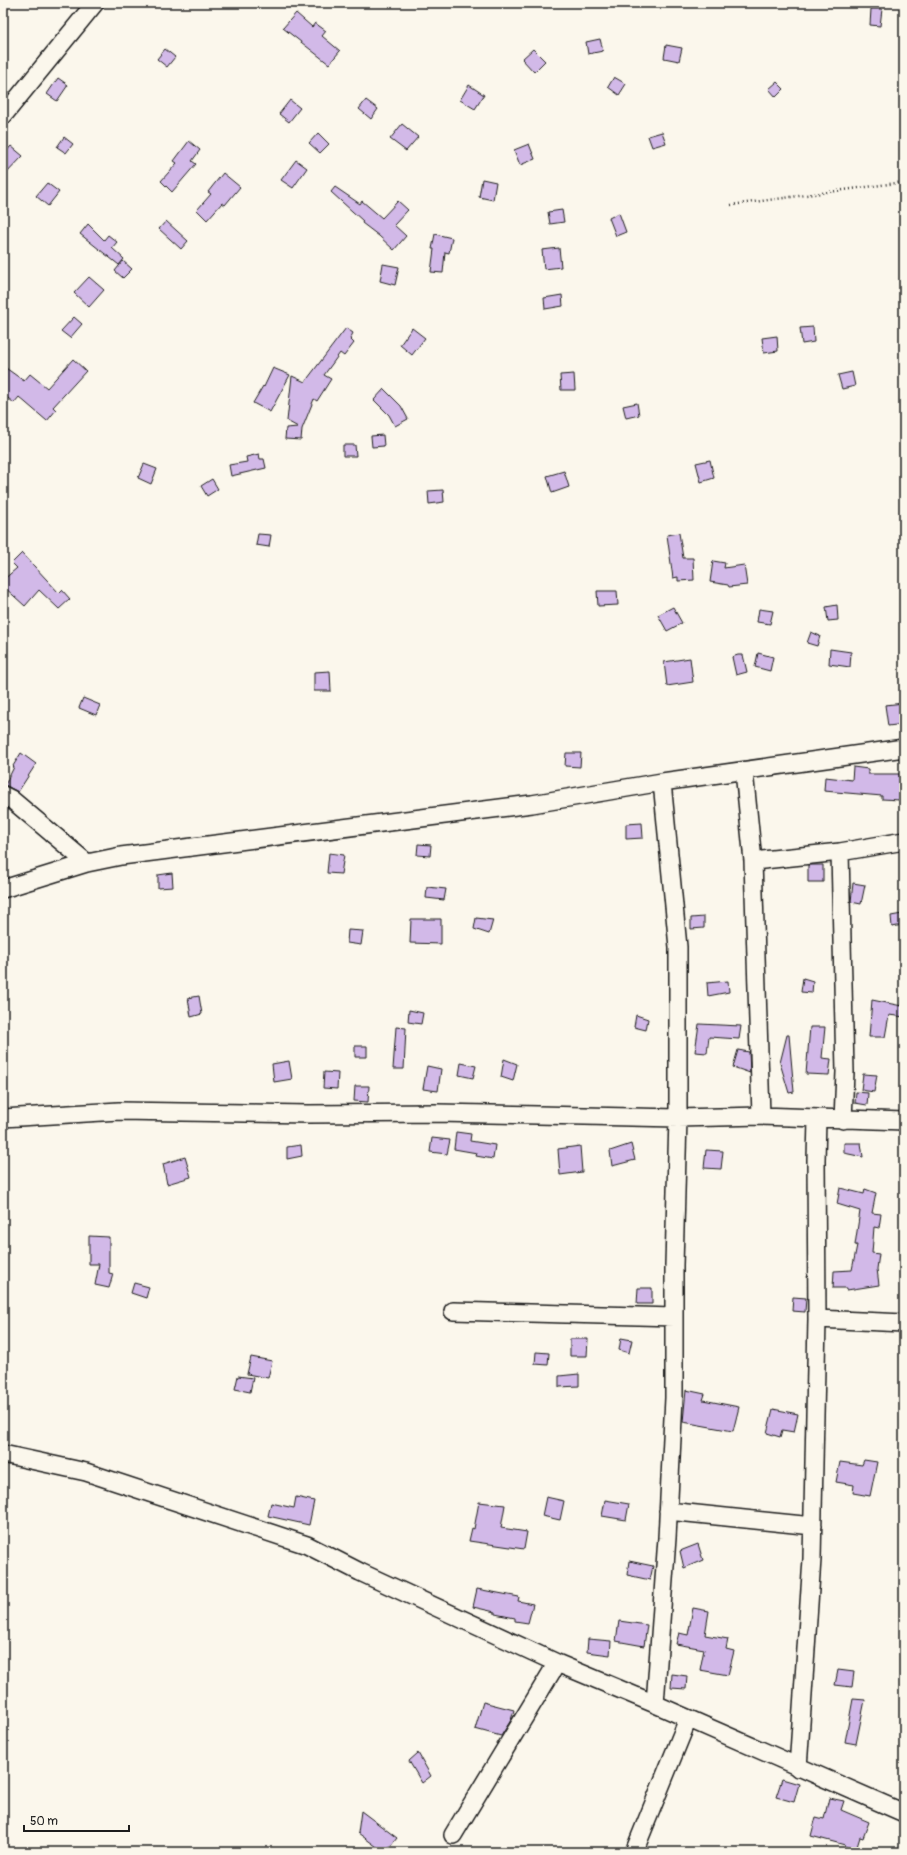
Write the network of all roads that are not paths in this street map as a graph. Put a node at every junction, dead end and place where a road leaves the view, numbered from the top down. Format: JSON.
{"nodes":[{"id":1,"x":95,"y":3,"type":"edge"},
{"id":2,"x":3,"y":116,"type":"edge"},
{"id":3,"x":904,"y":748,"type":"edge"},
{"id":4,"x":744,"y":771,"type":"junction"},
{"id":5,"x":662,"y":782,"type":"junction"},
{"id":6,"x":3,"y":795,"type":"edge"},
{"id":7,"x":904,"y":841,"type":"edge"},
{"id":8,"x":840,"y":852,"type":"junction"},
{"id":9,"x":752,"y":861,"type":"junction"},
{"id":10,"x":87,"y":863,"type":"junction"},
{"id":11,"x":3,"y":889,"type":"edge"},
{"id":12,"x":761,"y":1116,"type":"junction"},
{"id":13,"x":3,"y":1118,"type":"edge"},
{"id":14,"x":678,"y":1118,"type":"junction"},
{"id":15,"x":818,"y":1119,"type":"junction"},
{"id":16,"x":843,"y":1120,"type":"junction"},
{"id":17,"x":904,"y":1121,"type":"edge"},
{"id":18,"x":453,"y":1311,"type":"dead end"},
{"id":19,"x":674,"y":1318,"type":"junction"},
{"id":20,"x":817,"y":1319,"type":"junction"},
{"id":21,"x":904,"y":1322,"type":"edge"},
{"id":22,"x":3,"y":1454,"type":"edge"},
{"id":23,"x":668,"y":1511,"type":"junction"},
{"id":24,"x":813,"y":1526,"type":"junction"},
{"id":25,"x":557,"y":1663,"type":"junction"},
{"id":26,"x":655,"y":1704,"type":"junction"},
{"id":27,"x":688,"y":1719,"type":"junction"},
{"id":28,"x":798,"y":1768,"type":"junction"},
{"id":29,"x":904,"y":1814,"type":"edge"},
{"id":30,"x":453,"y":1835,"type":"dead end"},
{"id":31,"x":634,"y":1852,"type":"edge"}],
"edges":[{"from":1,"to":2,"type":"street"},
{"from":3,"to":4,"type":"street"},
{"from":4,"to":5,"type":"street"},
{"from":4,"to":9,"type":"street"},
{"from":5,"to":10,"type":"street"},
{"from":5,"to":14,"type":"street"},
{"from":6,"to":10,"type":"street"},
{"from":7,"to":8,"type":"street"},
{"from":8,"to":9,"type":"street"},
{"from":8,"to":16,"type":"street"},
{"from":9,"to":12,"type":"street"},
{"from":10,"to":11,"type":"street"},
{"from":12,"to":14,"type":"street"},
{"from":12,"to":15,"type":"street"},
{"from":13,"to":14,"type":"street"},
{"from":14,"to":19,"type":"street"},
{"from":15,"to":16,"type":"street"},
{"from":15,"to":20,"type":"street"},
{"from":16,"to":17,"type":"street"},
{"from":18,"to":19,"type":"street"},
{"from":19,"to":23,"type":"street"},
{"from":20,"to":21,"type":"street"},
{"from":20,"to":24,"type":"street"},
{"from":22,"to":25,"type":"street"},
{"from":23,"to":24,"type":"street"},
{"from":23,"to":26,"type":"street"},
{"from":24,"to":28,"type":"street"},
{"from":25,"to":26,"type":"street"},
{"from":25,"to":30,"type":"street"},
{"from":26,"to":27,"type":"street"},
{"from":27,"to":28,"type":"street"},
{"from":27,"to":31,"type":"street"},
{"from":28,"to":29,"type":"street"}]}
